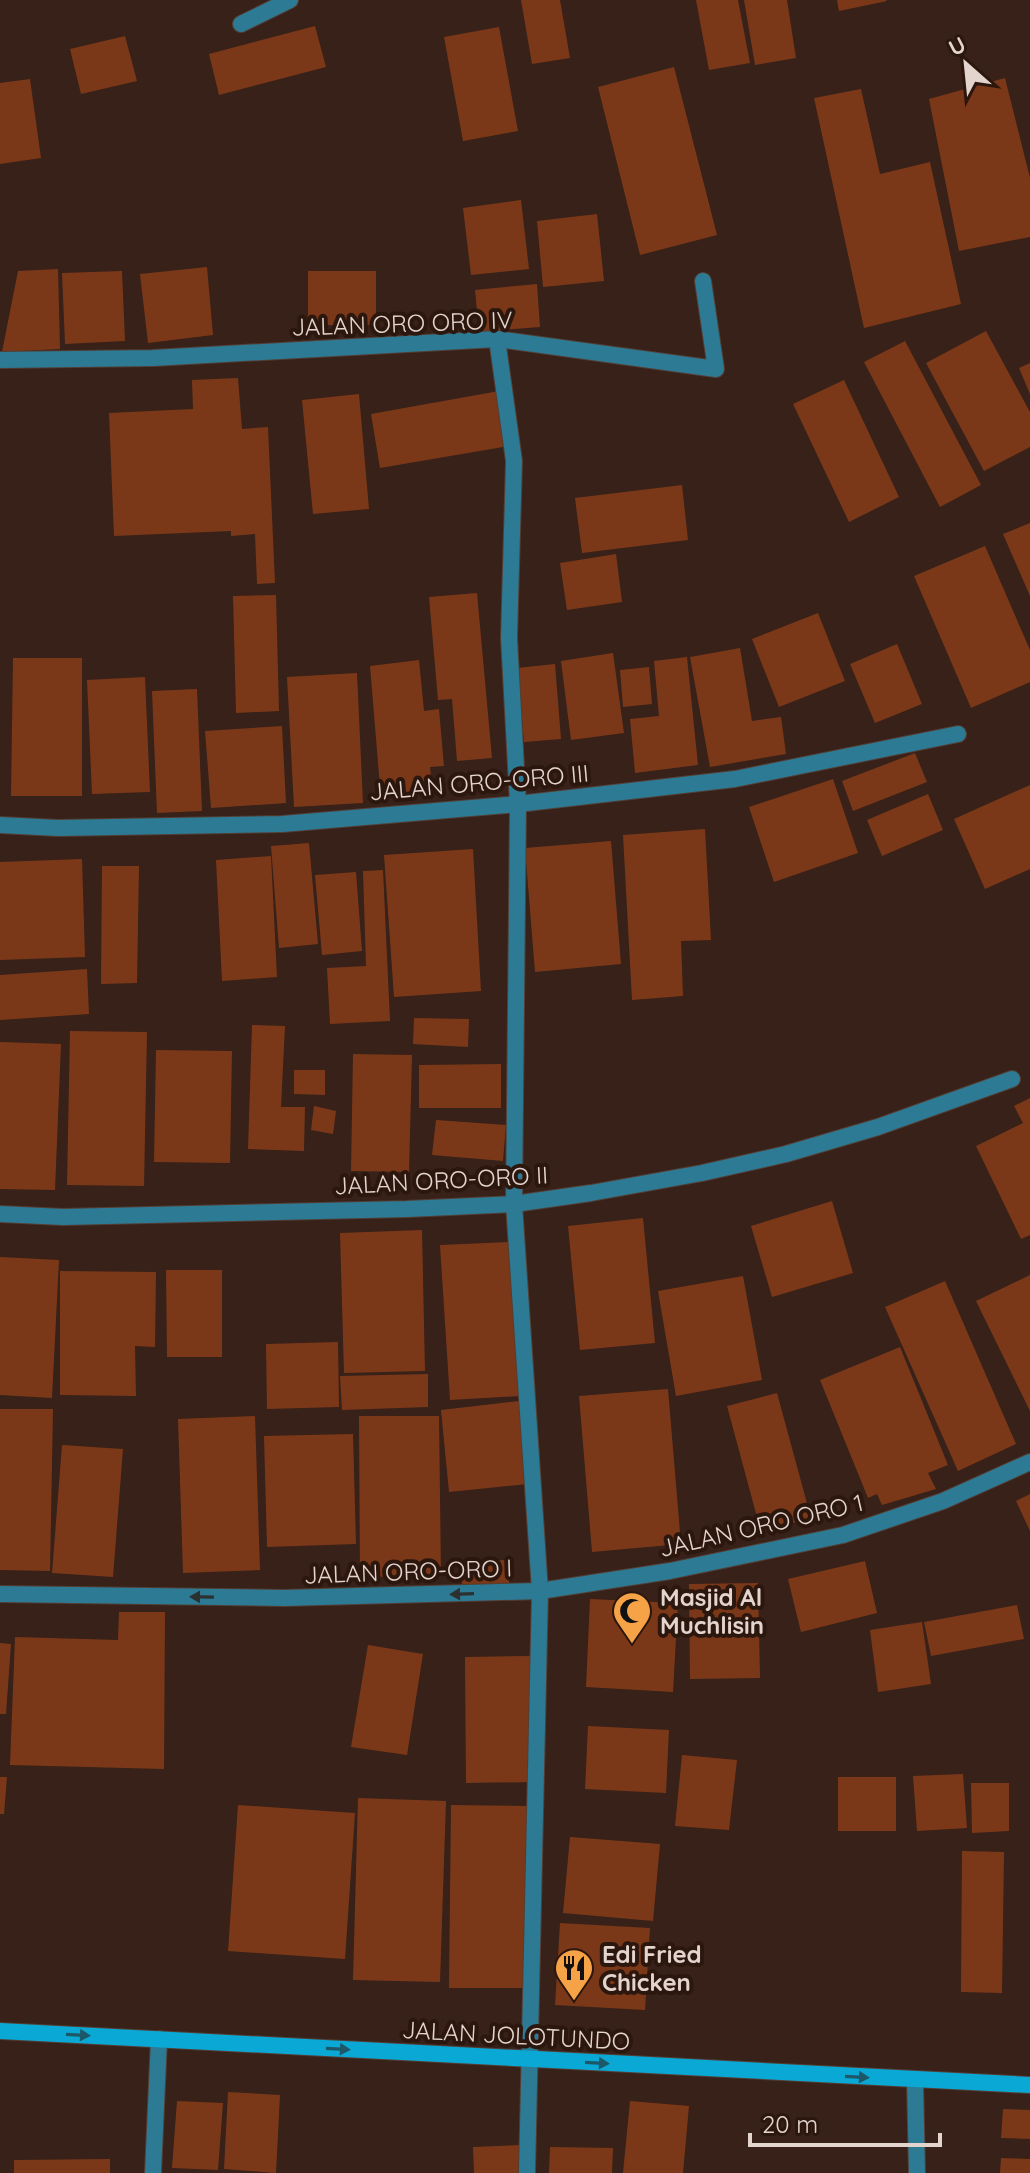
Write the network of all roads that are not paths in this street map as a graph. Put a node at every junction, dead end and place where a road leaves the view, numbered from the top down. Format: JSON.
{"nodes":[{"id":1,"x":290,"y":0,"type":"edge"},
{"id":2,"x":241,"y":24,"type":"dead end"},
{"id":3,"x":703,"y":281,"type":"dead end"},
{"id":4,"x":497,"y":339,"type":"junction"},
{"id":5,"x":0,"y":360,"type":"edge"},
{"id":6,"x":958,"y":734,"type":"dead end"},
{"id":7,"x":518,"y":804,"type":"junction"},
{"id":8,"x":0,"y":825,"type":"edge"},
{"id":9,"x":1012,"y":1079,"type":"dead end"},
{"id":10,"x":514,"y":1204,"type":"junction"},
{"id":11,"x":0,"y":1214,"type":"edge"},
{"id":12,"x":1030,"y":1462,"type":"edge"},
{"id":13,"x":540,"y":1591,"type":"junction"},
{"id":14,"x":0,"y":1594,"type":"edge"},
{"id":15,"x":0,"y":2031,"type":"edge"},
{"id":16,"x":159,"y":2039,"type":"junction"},
{"id":17,"x":530,"y":2060,"type":"junction"},
{"id":18,"x":915,"y":2080,"type":"junction"},
{"id":19,"x":1030,"y":2085,"type":"edge"},
{"id":20,"x":153,"y":2173,"type":"edge"},
{"id":21,"x":527,"y":2173,"type":"edge"},
{"id":22,"x":917,"y":2173,"type":"edge"}],
"edges":[{"from":1,"to":2,"type":"street"},
{"from":3,"to":4,"type":"street","name":"JALAN ORO ORO IV"},
{"from":4,"to":5,"type":"street","name":"JALAN ORO ORO IV"},
{"from":4,"to":7,"type":"street"},
{"from":6,"to":7,"type":"street","name":"JALAN ORO-ORO III"},
{"from":7,"to":8,"type":"street","name":"JALAN ORO-ORO III"},
{"from":7,"to":10,"type":"street"},
{"from":9,"to":10,"type":"street","name":"JALAN ORO-ORO II"},
{"from":10,"to":11,"type":"street","name":"JALAN ORO-ORO II"},
{"from":10,"to":13,"type":"street"},
{"from":12,"to":13,"type":"street","name":"JALAN ORO ORO 1"},
{"from":13,"to":14,"type":"street","name":"JALAN ORO-ORO I","one_way":true},
{"from":13,"to":17,"type":"street","name":"JALAN ORO-ORO I"},
{"from":15,"to":16,"type":"main road","name":"JALAN JOLOTUNDO","one_way":true},
{"from":16,"to":17,"type":"main road","name":"JALAN JOLOTUNDO","one_way":true},
{"from":16,"to":20,"type":"street"},
{"from":17,"to":18,"type":"main road","name":"JALAN JOLOTUNDO","one_way":true},
{"from":17,"to":21,"type":"street","name":"JALAN ORO-ORO I"},
{"from":18,"to":19,"type":"main road","name":"JALAN JOLOTUNDO"},
{"from":18,"to":22,"type":"street"}]}
